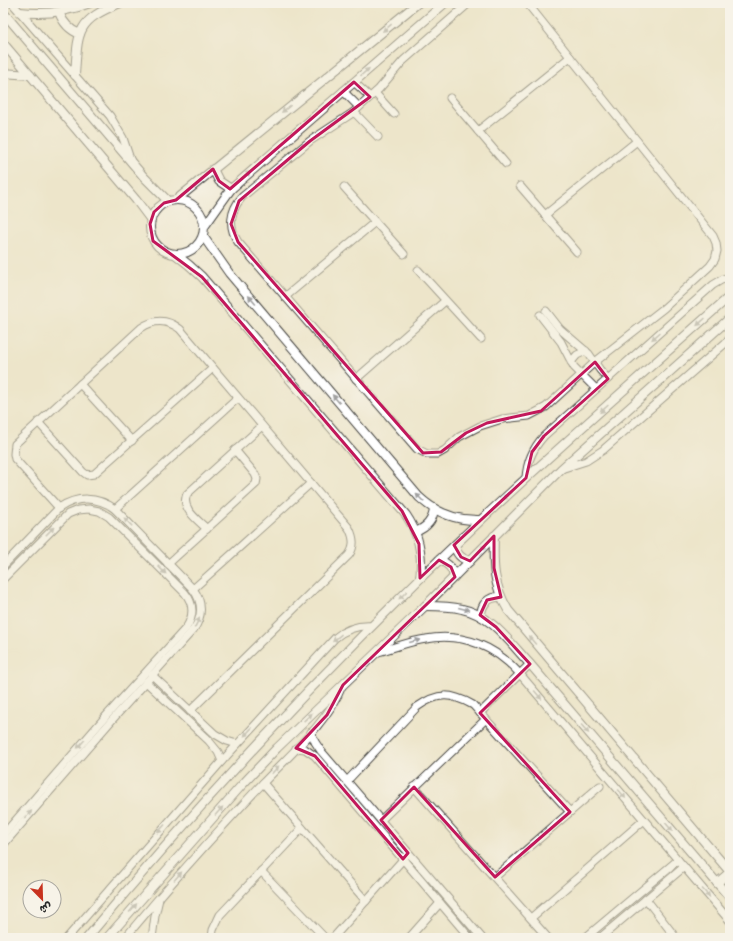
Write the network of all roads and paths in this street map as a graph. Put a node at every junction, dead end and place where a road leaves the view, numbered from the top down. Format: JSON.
{"nodes":[{"id":1,"x":12,"y":3,"type":"edge"},
{"id":2,"x":90,"y":3,"type":"edge"},
{"id":3,"x":120,"y":3,"type":"edge"},
{"id":4,"x":418,"y":3,"type":"edge"},
{"id":5,"x":445,"y":3,"type":"edge"},
{"id":6,"x":469,"y":3,"type":"edge"},
{"id":7,"x":527,"y":3,"type":"edge"},
{"id":8,"x":3,"y":12,"type":"edge"},
{"id":9,"x":20,"y":12,"type":"junction"},
{"id":10,"x":59,"y":12,"type":"junction"},
{"id":11,"x":80,"y":34,"type":"junction"},
{"id":12,"x":3,"y":43,"type":"edge"},
{"id":13,"x":570,"y":57,"type":"junction"},
{"id":14,"x":3,"y":73,"type":"edge"},
{"id":15,"x":30,"y":75,"type":"junction"},
{"id":16,"x":75,"y":75,"type":"junction"},
{"id":17,"x":354,"y":82,"type":"junction"},
{"id":18,"x":344,"y":91,"type":"junction"},
{"id":19,"x":372,"y":95,"type":"junction"},
{"id":20,"x":450,"y":98,"type":"dead end"},
{"id":21,"x":356,"y":109,"type":"junction"},
{"id":22,"x":394,"y":114,"type":"dead end"},
{"id":23,"x":478,"y":131,"type":"junction"},
{"id":24,"x":378,"y":137,"type":"dead end"},
{"id":25,"x":637,"y":140,"type":"junction"},
{"id":26,"x":132,"y":162,"type":"junction"},
{"id":27,"x":506,"y":164,"type":"dead end"},
{"id":28,"x":213,"y":169,"type":"junction"},
{"id":29,"x":520,"y":186,"type":"dead end"},
{"id":30,"x":344,"y":187,"type":"dead end"},
{"id":31,"x":231,"y":189,"type":"junction"},
{"id":32,"x":172,"y":201,"type":"junction"},
{"id":33,"x":545,"y":215,"type":"junction"},
{"id":34,"x":150,"y":220,"type":"junction"},
{"id":35,"x":376,"y":222,"type":"junction"},
{"id":36,"x":204,"y":227,"type":"junction"},
{"id":37,"x":203,"y":236,"type":"junction"},
{"id":38,"x":577,"y":252,"type":"dead end"},
{"id":39,"x":175,"y":254,"type":"junction"},
{"id":40,"x":404,"y":254,"type":"dead end"},
{"id":41,"x":418,"y":270,"type":"dead end"},
{"id":42,"x":730,"y":277,"type":"edge"},
{"id":43,"x":730,"y":296,"type":"edge"},
{"id":44,"x":285,"y":297,"type":"junction"},
{"id":45,"x":445,"y":301,"type":"junction"},
{"id":46,"x":730,"y":318,"type":"edge"},
{"id":47,"x":730,"y":339,"type":"edge"},
{"id":48,"x":481,"y":340,"type":"dead end"},
{"id":49,"x":586,"y":351,"type":"junction"},
{"id":50,"x":571,"y":362,"type":"junction"},
{"id":51,"x":595,"y":362,"type":"junction"},
{"id":52,"x":213,"y":368,"type":"junction"},
{"id":53,"x":581,"y":375,"type":"junction"},
{"id":54,"x":356,"y":379,"type":"junction"},
{"id":55,"x":608,"y":379,"type":"junction"},
{"id":56,"x":80,"y":384,"type":"junction"},
{"id":57,"x":596,"y":389,"type":"junction"},
{"id":58,"x":238,"y":398,"type":"junction"},
{"id":59,"x":38,"y":422,"type":"junction"},
{"id":60,"x":262,"y":426,"type":"junction"},
{"id":61,"x":132,"y":441,"type":"junction"},
{"id":62,"x":235,"y":450,"type":"junction"},
{"id":63,"x":561,"y":469,"type":"junction"},
{"id":64,"x":526,"y":478,"type":"junction"},
{"id":65,"x":311,"y":484,"type":"junction"},
{"id":66,"x":59,"y":508,"type":"junction"},
{"id":67,"x":115,"y":509,"type":"junction"},
{"id":68,"x":434,"y":509,"type":"junction"},
{"id":69,"x":481,"y":520,"type":"junction"},
{"id":70,"x":207,"y":529,"type":"junction"},
{"id":71,"x":415,"y":532,"type":"junction"},
{"id":72,"x":494,"y":536,"type":"junction"},
{"id":73,"x":31,"y":537,"type":"junction"},
{"id":74,"x":38,"y":543,"type":"junction"},
{"id":75,"x":455,"y":545,"type":"junction"},
{"id":76,"x":439,"y":560,"type":"junction"},
{"id":77,"x":470,"y":561,"type":"junction"},
{"id":78,"x":168,"y":564,"type":"junction"},
{"id":79,"x":3,"y":566,"type":"edge"},
{"id":80,"x":454,"y":577,"type":"junction"},
{"id":81,"x":420,"y":578,"type":"junction"},
{"id":82,"x":3,"y":580,"type":"edge"},
{"id":83,"x":193,"y":589,"type":"junction"},
{"id":84,"x":501,"y":597,"type":"junction"},
{"id":85,"x":425,"y":606,"type":"junction"},
{"id":86,"x":481,"y":616,"type":"junction"},
{"id":87,"x":372,"y":626,"type":"junction"},
{"id":88,"x":378,"y":652,"type":"junction"},
{"id":89,"x":530,"y":664,"type":"junction"},
{"id":90,"x":151,"y":672,"type":"junction"},
{"id":91,"x":520,"y":674,"type":"junction"},
{"id":92,"x":146,"y":682,"type":"junction"},
{"id":93,"x":343,"y":685,"type":"junction"},
{"id":94,"x":190,"y":711,"type":"junction"},
{"id":95,"x":480,"y":713,"type":"junction"},
{"id":96,"x":486,"y":719,"type":"junction"},
{"id":97,"x":200,"y":721,"type":"junction"},
{"id":98,"x":195,"y":727,"type":"junction"},
{"id":99,"x":311,"y":732,"type":"junction"},
{"id":100,"x":218,"y":737,"type":"junction"},
{"id":101,"x":212,"y":744,"type":"junction"},
{"id":102,"x":237,"y":744,"type":"junction"},
{"id":103,"x":296,"y":748,"type":"junction"},
{"id":104,"x":222,"y":761,"type":"junction"},
{"id":105,"x":347,"y":781,"type":"junction"},
{"id":106,"x":262,"y":783,"type":"junction"},
{"id":107,"x":600,"y":786,"type":"dead end"},
{"id":108,"x":414,"y":788,"type":"junction"},
{"id":109,"x":570,"y":812,"type":"junction"},
{"id":110,"x":381,"y":820,"type":"junction"},
{"id":111,"x":644,"y":820,"type":"junction"},
{"id":112,"x":302,"y":828,"type":"junction"},
{"id":113,"x":3,"y":835,"type":"edge"},
{"id":114,"x":3,"y":845,"type":"edge"},
{"id":115,"x":408,"y":852,"type":"junction"},
{"id":116,"x":403,"y":859,"type":"junction"},
{"id":117,"x":678,"y":860,"type":"junction"},
{"id":118,"x":684,"y":867,"type":"junction"},
{"id":119,"x":262,"y":871,"type":"junction"},
{"id":120,"x":730,"y":872,"type":"edge"},
{"id":121,"x":495,"y":877,"type":"junction"},
{"id":122,"x":717,"y":883,"type":"junction"},
{"id":123,"x":160,"y":896,"type":"junction"},
{"id":124,"x":730,"y":898,"type":"edge"},
{"id":125,"x":646,"y":899,"type":"junction"},
{"id":126,"x":366,"y":901,"type":"junction"},
{"id":127,"x":440,"y":903,"type":"junction"},
{"id":128,"x":531,"y":918,"type":"junction"},
{"id":129,"x":730,"y":921,"type":"edge"},
{"id":130,"x":598,"y":927,"type":"junction"},
{"id":131,"x":604,"y":937,"type":"edge"},
{"id":132,"x":67,"y":938,"type":"edge"},
{"id":133,"x":87,"y":938,"type":"edge"},
{"id":134,"x":107,"y":938,"type":"edge"},
{"id":135,"x":125,"y":938,"type":"edge"},
{"id":136,"x":152,"y":938,"type":"edge"},
{"id":137,"x":212,"y":938,"type":"edge"},
{"id":138,"x":326,"y":938,"type":"edge"},
{"id":139,"x":333,"y":938,"type":"edge"},
{"id":140,"x":409,"y":938,"type":"edge"},
{"id":141,"x":470,"y":938,"type":"edge"},
{"id":142,"x":482,"y":938,"type":"edge"},
{"id":143,"x":548,"y":938,"type":"edge"},
{"id":144,"x":586,"y":938,"type":"edge"},
{"id":145,"x":676,"y":938,"type":"edge"}],
"edges":[{"from":1,"to":9,"type":"street"},
{"from":2,"to":10,"type":"street"},
{"from":3,"to":11,"type":"street"},
{"from":4,"to":28,"type":"street","one_way":true},
{"from":17,"to":5,"type":"street","one_way":true},
{"from":6,"to":19,"type":"street"},
{"from":7,"to":13,"type":"street"},
{"from":8,"to":26,"type":"street"},
{"from":9,"to":10,"type":"street"},
{"from":9,"to":16,"type":"street"},
{"from":10,"to":11,"type":"street"},
{"from":11,"to":16,"type":"street"},
{"from":12,"to":15,"type":"street"},
{"from":13,"to":23,"type":"street"},
{"from":13,"to":25,"type":"street"},
{"from":14,"to":15,"type":"street"},
{"from":15,"to":34,"type":"street"},
{"from":16,"to":26,"type":"street"},
{"from":17,"to":18,"type":"street"},
{"from":17,"to":19,"type":"street"},
{"from":18,"to":21,"type":"street"},
{"from":31,"to":18,"type":"street","one_way":true},
{"from":19,"to":21,"type":"street"},
{"from":19,"to":22,"type":"street"},
{"from":20,"to":23,"type":"street"},
{"from":21,"to":24,"type":"street"},
{"from":21,"to":44,"type":"street"},
{"from":23,"to":27,"type":"street"},
{"from":25,"to":33,"type":"street"},
{"from":25,"to":51,"type":"street"},
{"from":26,"to":32,"type":"street"},
{"from":28,"to":31,"type":"street"},
{"from":28,"to":32,"type":"street"},
{"from":29,"to":33,"type":"street"},
{"from":30,"to":35,"type":"street"},
{"from":31,"to":36,"type":"street"},
{"from":32,"to":34,"type":"street"},
{"from":32,"to":36,"type":"street"},
{"from":33,"to":38,"type":"street"},
{"from":34,"to":39,"type":"street"},
{"from":35,"to":40,"type":"street"},
{"from":35,"to":44,"type":"street"},
{"from":36,"to":37,"type":"street"},
{"from":37,"to":39,"type":"street"},
{"from":68,"to":37,"type":"street","one_way":true},
{"from":39,"to":71,"type":"street","one_way":true},
{"from":41,"to":45,"type":"street"},
{"from":42,"to":55,"type":"street","one_way":true},
{"from":43,"to":64,"type":"street","one_way":true},
{"from":44,"to":54,"type":"street"},
{"from":45,"to":48,"type":"street"},
{"from":45,"to":54,"type":"street"},
{"from":46,"to":63,"type":"street"},
{"from":47,"to":63,"type":"street"},
{"from":49,"to":50,"type":"street"},
{"from":49,"to":50,"type":"street"},
{"from":49,"to":51,"type":"street"},
{"from":50,"to":53,"type":"street"},
{"from":51,"to":53,"type":"street"},
{"from":51,"to":55,"type":"street"},
{"from":52,"to":56,"type":"street"},
{"from":52,"to":58,"type":"street"},
{"from":52,"to":61,"type":"street"},
{"from":53,"to":54,"type":"street"},
{"from":53,"to":57,"type":"street"},
{"from":55,"to":57,"type":"street"},
{"from":56,"to":59,"type":"street"},
{"from":56,"to":61,"type":"street"},
{"from":57,"to":64,"type":"street"},
{"from":58,"to":60,"type":"street"},
{"from":58,"to":67,"type":"street"},
{"from":59,"to":61,"type":"street"},
{"from":59,"to":66,"type":"street"},
{"from":60,"to":62,"type":"street"},
{"from":60,"to":65,"type":"street"},
{"from":62,"to":70,"type":"street"},
{"from":62,"to":70,"type":"street"},
{"from":63,"to":72,"type":"street"},
{"from":64,"to":69,"type":"street","one_way":true},
{"from":65,"to":83,"type":"street"},
{"from":65,"to":94,"type":"street"},
{"from":66,"to":67,"type":"street"},
{"from":66,"to":73,"type":"street"},
{"from":78,"to":67,"type":"street","one_way":true},
{"from":68,"to":69,"type":"street"},
{"from":68,"to":71,"type":"street"},
{"from":69,"to":75,"type":"street"},
{"from":70,"to":78,"type":"street"},
{"from":71,"to":81,"type":"street"},
{"from":77,"to":72,"type":"street","one_way":true},
{"from":72,"to":84,"type":"street"},
{"from":73,"to":74,"type":"street"},
{"from":73,"to":79,"type":"street"},
{"from":74,"to":82,"type":"street"},
{"from":74,"to":90,"type":"street","one_way":true},
{"from":75,"to":76,"type":"street"},
{"from":75,"to":77,"type":"street"},
{"from":76,"to":80,"type":"street"},
{"from":76,"to":81,"type":"street"},
{"from":77,"to":80,"type":"street"},
{"from":78,"to":83,"type":"street"},
{"from":80,"to":85,"type":"street"},
{"from":81,"to":87,"type":"street","one_way":true},
{"from":90,"to":83,"type":"street","one_way":true},
{"from":84,"to":86,"type":"street"},
{"from":120,"to":84,"type":"street","one_way":true},
{"from":85,"to":86,"type":"street","one_way":true},
{"from":85,"to":88,"type":"street"},
{"from":86,"to":89,"type":"street"},
{"from":87,"to":102,"type":"street","one_way":true},
{"from":87,"to":133,"type":"street"},
{"from":88,"to":91,"type":"street","one_way":true},
{"from":88,"to":93,"type":"street"},
{"from":89,"to":91,"type":"street"},
{"from":89,"to":122,"type":"street","one_way":true},
{"from":90,"to":92,"type":"street"},
{"from":90,"to":94,"type":"street"},
{"from":90,"to":113,"type":"street","one_way":true},
{"from":91,"to":95,"type":"street"},
{"from":91,"to":111,"type":"street","one_way":true},
{"from":92,"to":98,"type":"street"},
{"from":114,"to":92,"type":"street","one_way":true},
{"from":93,"to":99,"type":"street"},
{"from":134,"to":93,"type":"street","one_way":true},
{"from":94,"to":97,"type":"street"},
{"from":95,"to":96,"type":"street"},
{"from":95,"to":105,"type":"street"},
{"from":96,"to":108,"type":"street"},
{"from":96,"to":109,"type":"street"},
{"from":97,"to":98,"type":"street"},
{"from":97,"to":100,"type":"street"},
{"from":98,"to":101,"type":"street"},
{"from":99,"to":103,"type":"street"},
{"from":99,"to":105,"type":"street"},
{"from":100,"to":101,"type":"street"},
{"from":100,"to":102,"type":"street"},
{"from":101,"to":104,"type":"street"},
{"from":102,"to":104,"type":"street"},
{"from":106,"to":103,"type":"street","one_way":true},
{"from":103,"to":116,"type":"street"},
{"from":104,"to":132,"type":"street","one_way":true},
{"from":105,"to":110,"type":"street"},
{"from":106,"to":112,"type":"street"},
{"from":123,"to":106,"type":"street","one_way":true},
{"from":107,"to":109,"type":"street"},
{"from":108,"to":110,"type":"street"},
{"from":108,"to":121,"type":"street"},
{"from":109,"to":121,"type":"street"},
{"from":110,"to":115,"type":"street"},
{"from":111,"to":117,"type":"street"},
{"from":111,"to":128,"type":"street"},
{"from":112,"to":119,"type":"street"},
{"from":112,"to":126,"type":"street"},
{"from":115,"to":116,"type":"street"},
{"from":115,"to":142,"type":"street"},
{"from":116,"to":126,"type":"street"},
{"from":116,"to":127,"type":"street"},
{"from":117,"to":118,"type":"street"},
{"from":117,"to":130,"type":"street"},
{"from":118,"to":125,"type":"street"},
{"from":118,"to":129,"type":"street","one_way":true},
{"from":119,"to":137,"type":"street"},
{"from":119,"to":138,"type":"street"},
{"from":120,"to":122,"type":"street"},
{"from":121,"to":128,"type":"street"},
{"from":122,"to":124,"type":"street"},
{"from":123,"to":135,"type":"street"},
{"from":123,"to":136,"type":"street"},
{"from":125,"to":131,"type":"street"},
{"from":125,"to":145,"type":"street"},
{"from":126,"to":139,"type":"street"},
{"from":127,"to":140,"type":"street"},
{"from":127,"to":141,"type":"street"},
{"from":128,"to":143,"type":"street"},
{"from":130,"to":131,"type":"street"},
{"from":130,"to":144,"type":"street"}]}
